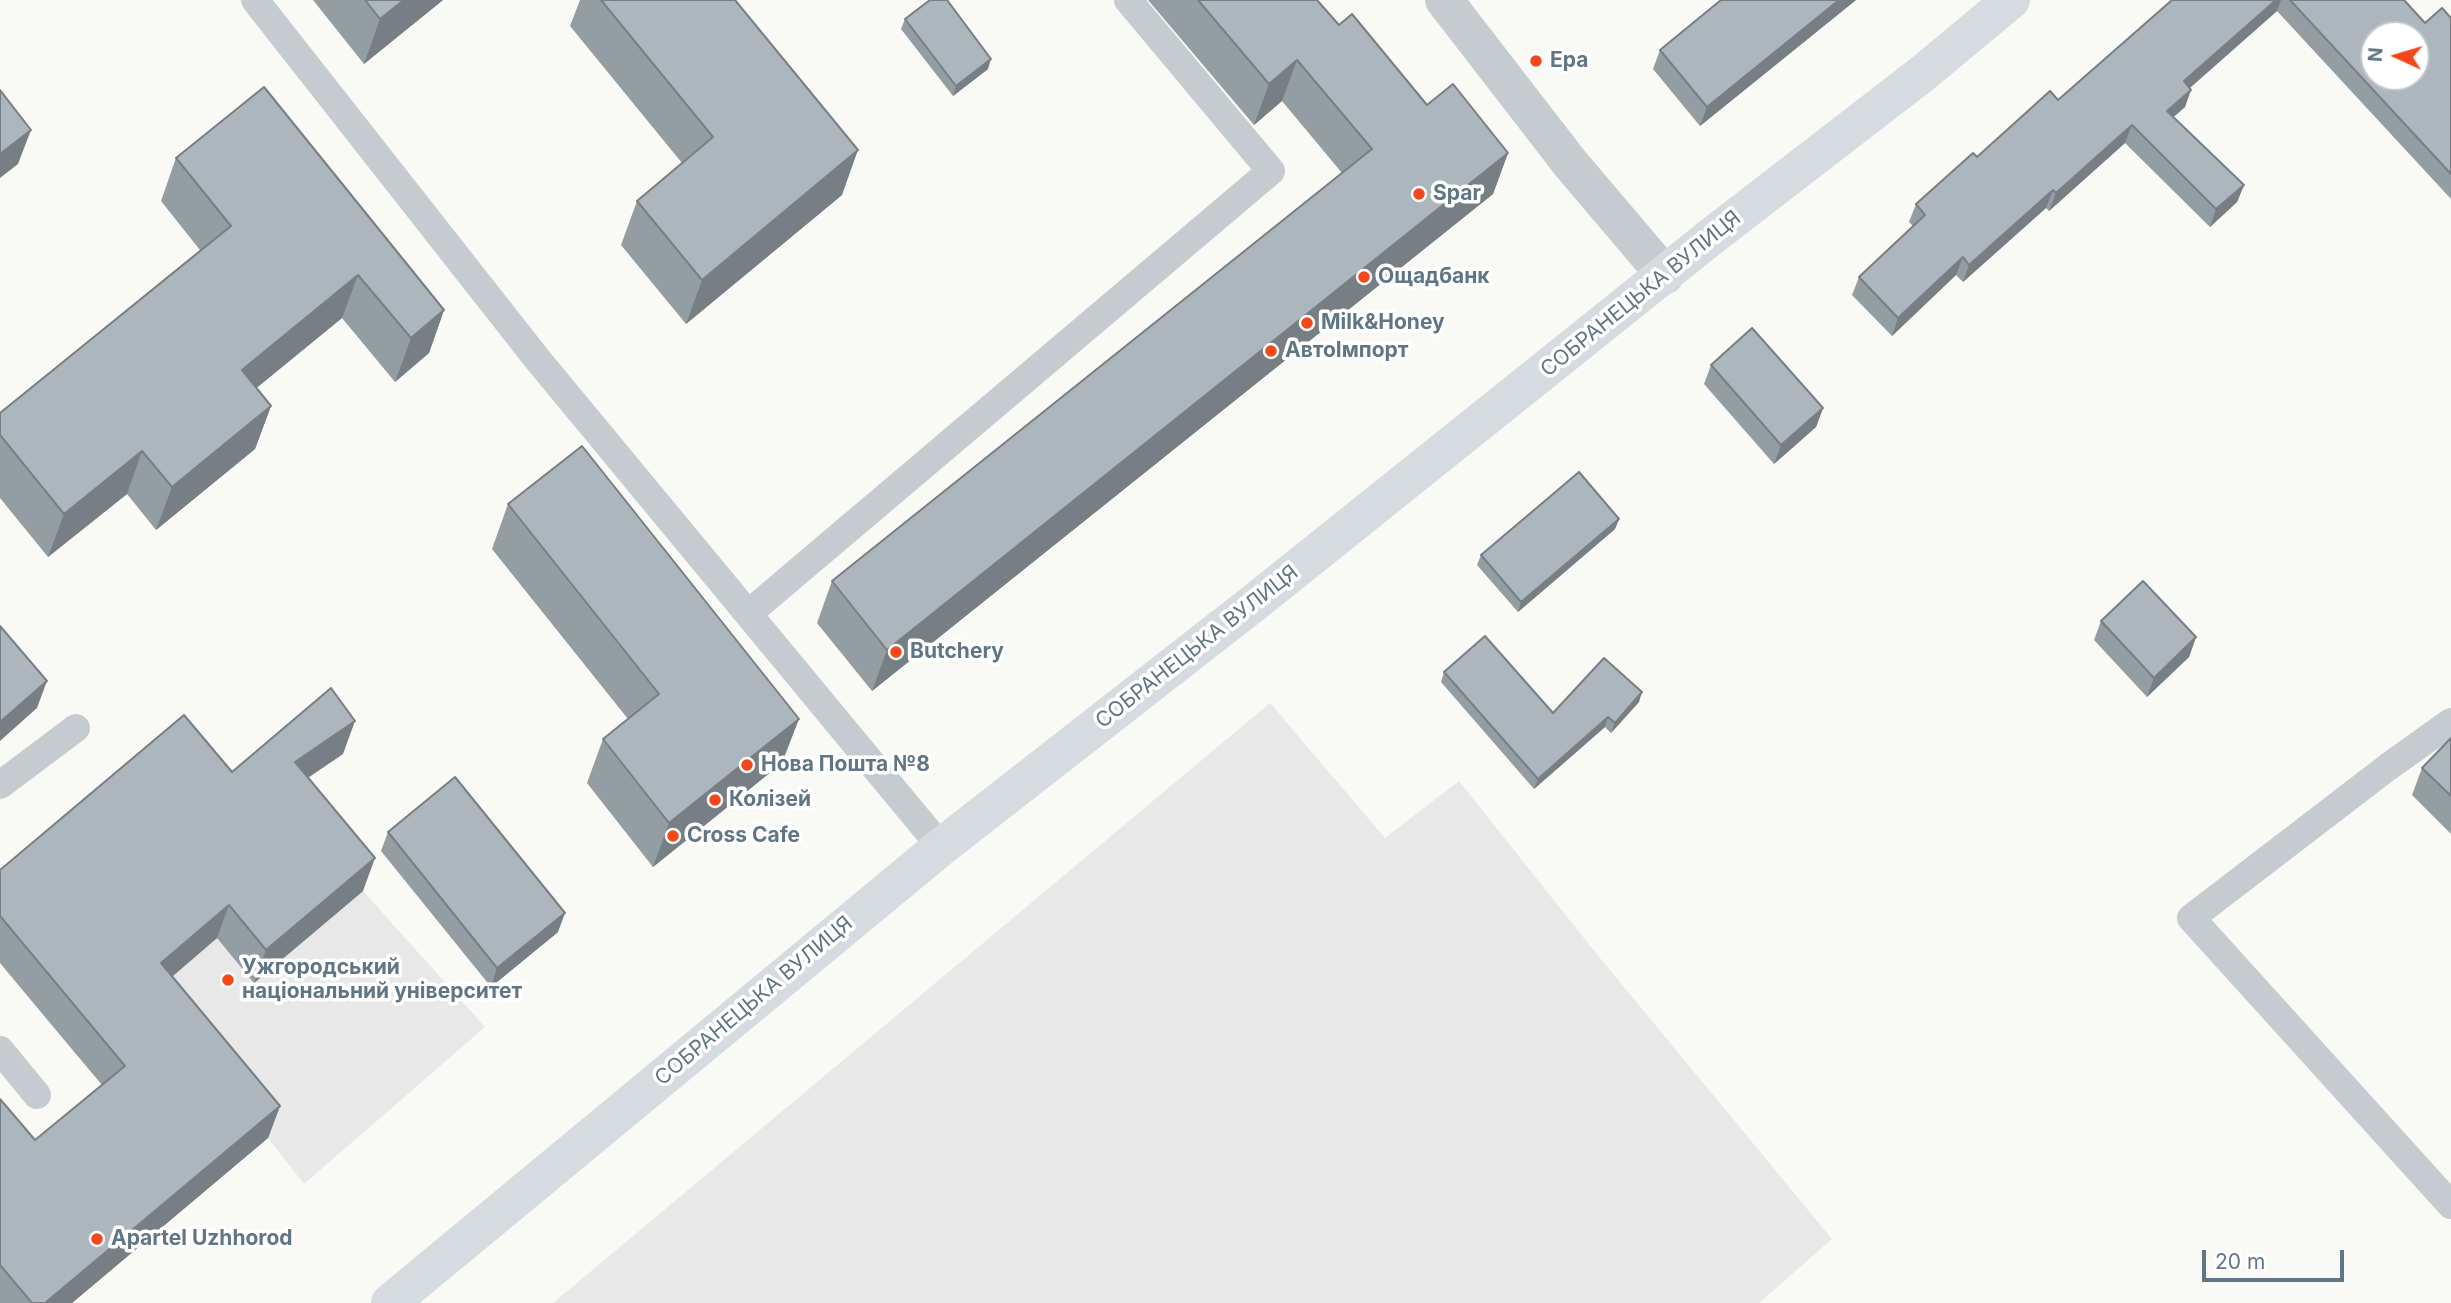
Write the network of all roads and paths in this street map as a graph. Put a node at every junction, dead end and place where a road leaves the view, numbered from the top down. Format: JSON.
{"nodes":[{"id":1,"x":255,"y":0,"type":"edge"},
{"id":2,"x":1128,"y":0,"type":"edge"},
{"id":3,"x":1444,"y":0,"type":"edge"},
{"id":4,"x":2011,"y":0,"type":"edge"},
{"id":5,"x":1665,"y":275,"type":"junction"},
{"id":6,"x":749,"y":613,"type":"junction"},
{"id":7,"x":2451,"y":722,"type":"edge"},
{"id":8,"x":76,"y":728,"type":"dead end"},
{"id":9,"x":0,"y":785,"type":"edge"},
{"id":10,"x":940,"y":847,"type":"junction"},
{"id":11,"x":0,"y":1050,"type":"edge"},
{"id":12,"x":37,"y":1096,"type":"dead end"},
{"id":13,"x":2451,"y":1205,"type":"edge"},
{"id":14,"x":390,"y":1303,"type":"edge"}],
"edges":[{"from":1,"to":6,"type":"lane"},
{"from":2,"to":6,"type":"lane"},
{"from":3,"to":5,"type":"street"},
{"from":4,"to":5,"type":"main road","name":"СОБРАНЕЦЬКА ВУЛИЦЯ"},
{"from":5,"to":10,"type":"main road","name":"СОБРАНЕЦЬКА ВУЛИЦЯ"},
{"from":6,"to":10,"type":"lane"},
{"from":7,"to":13,"type":"lane"},
{"from":8,"to":9,"type":"lane"},
{"from":10,"to":14,"type":"main road","name":"СОБРАНЕЦЬКА ВУЛИЦЯ"},
{"from":11,"to":12,"type":"lane"}]}
